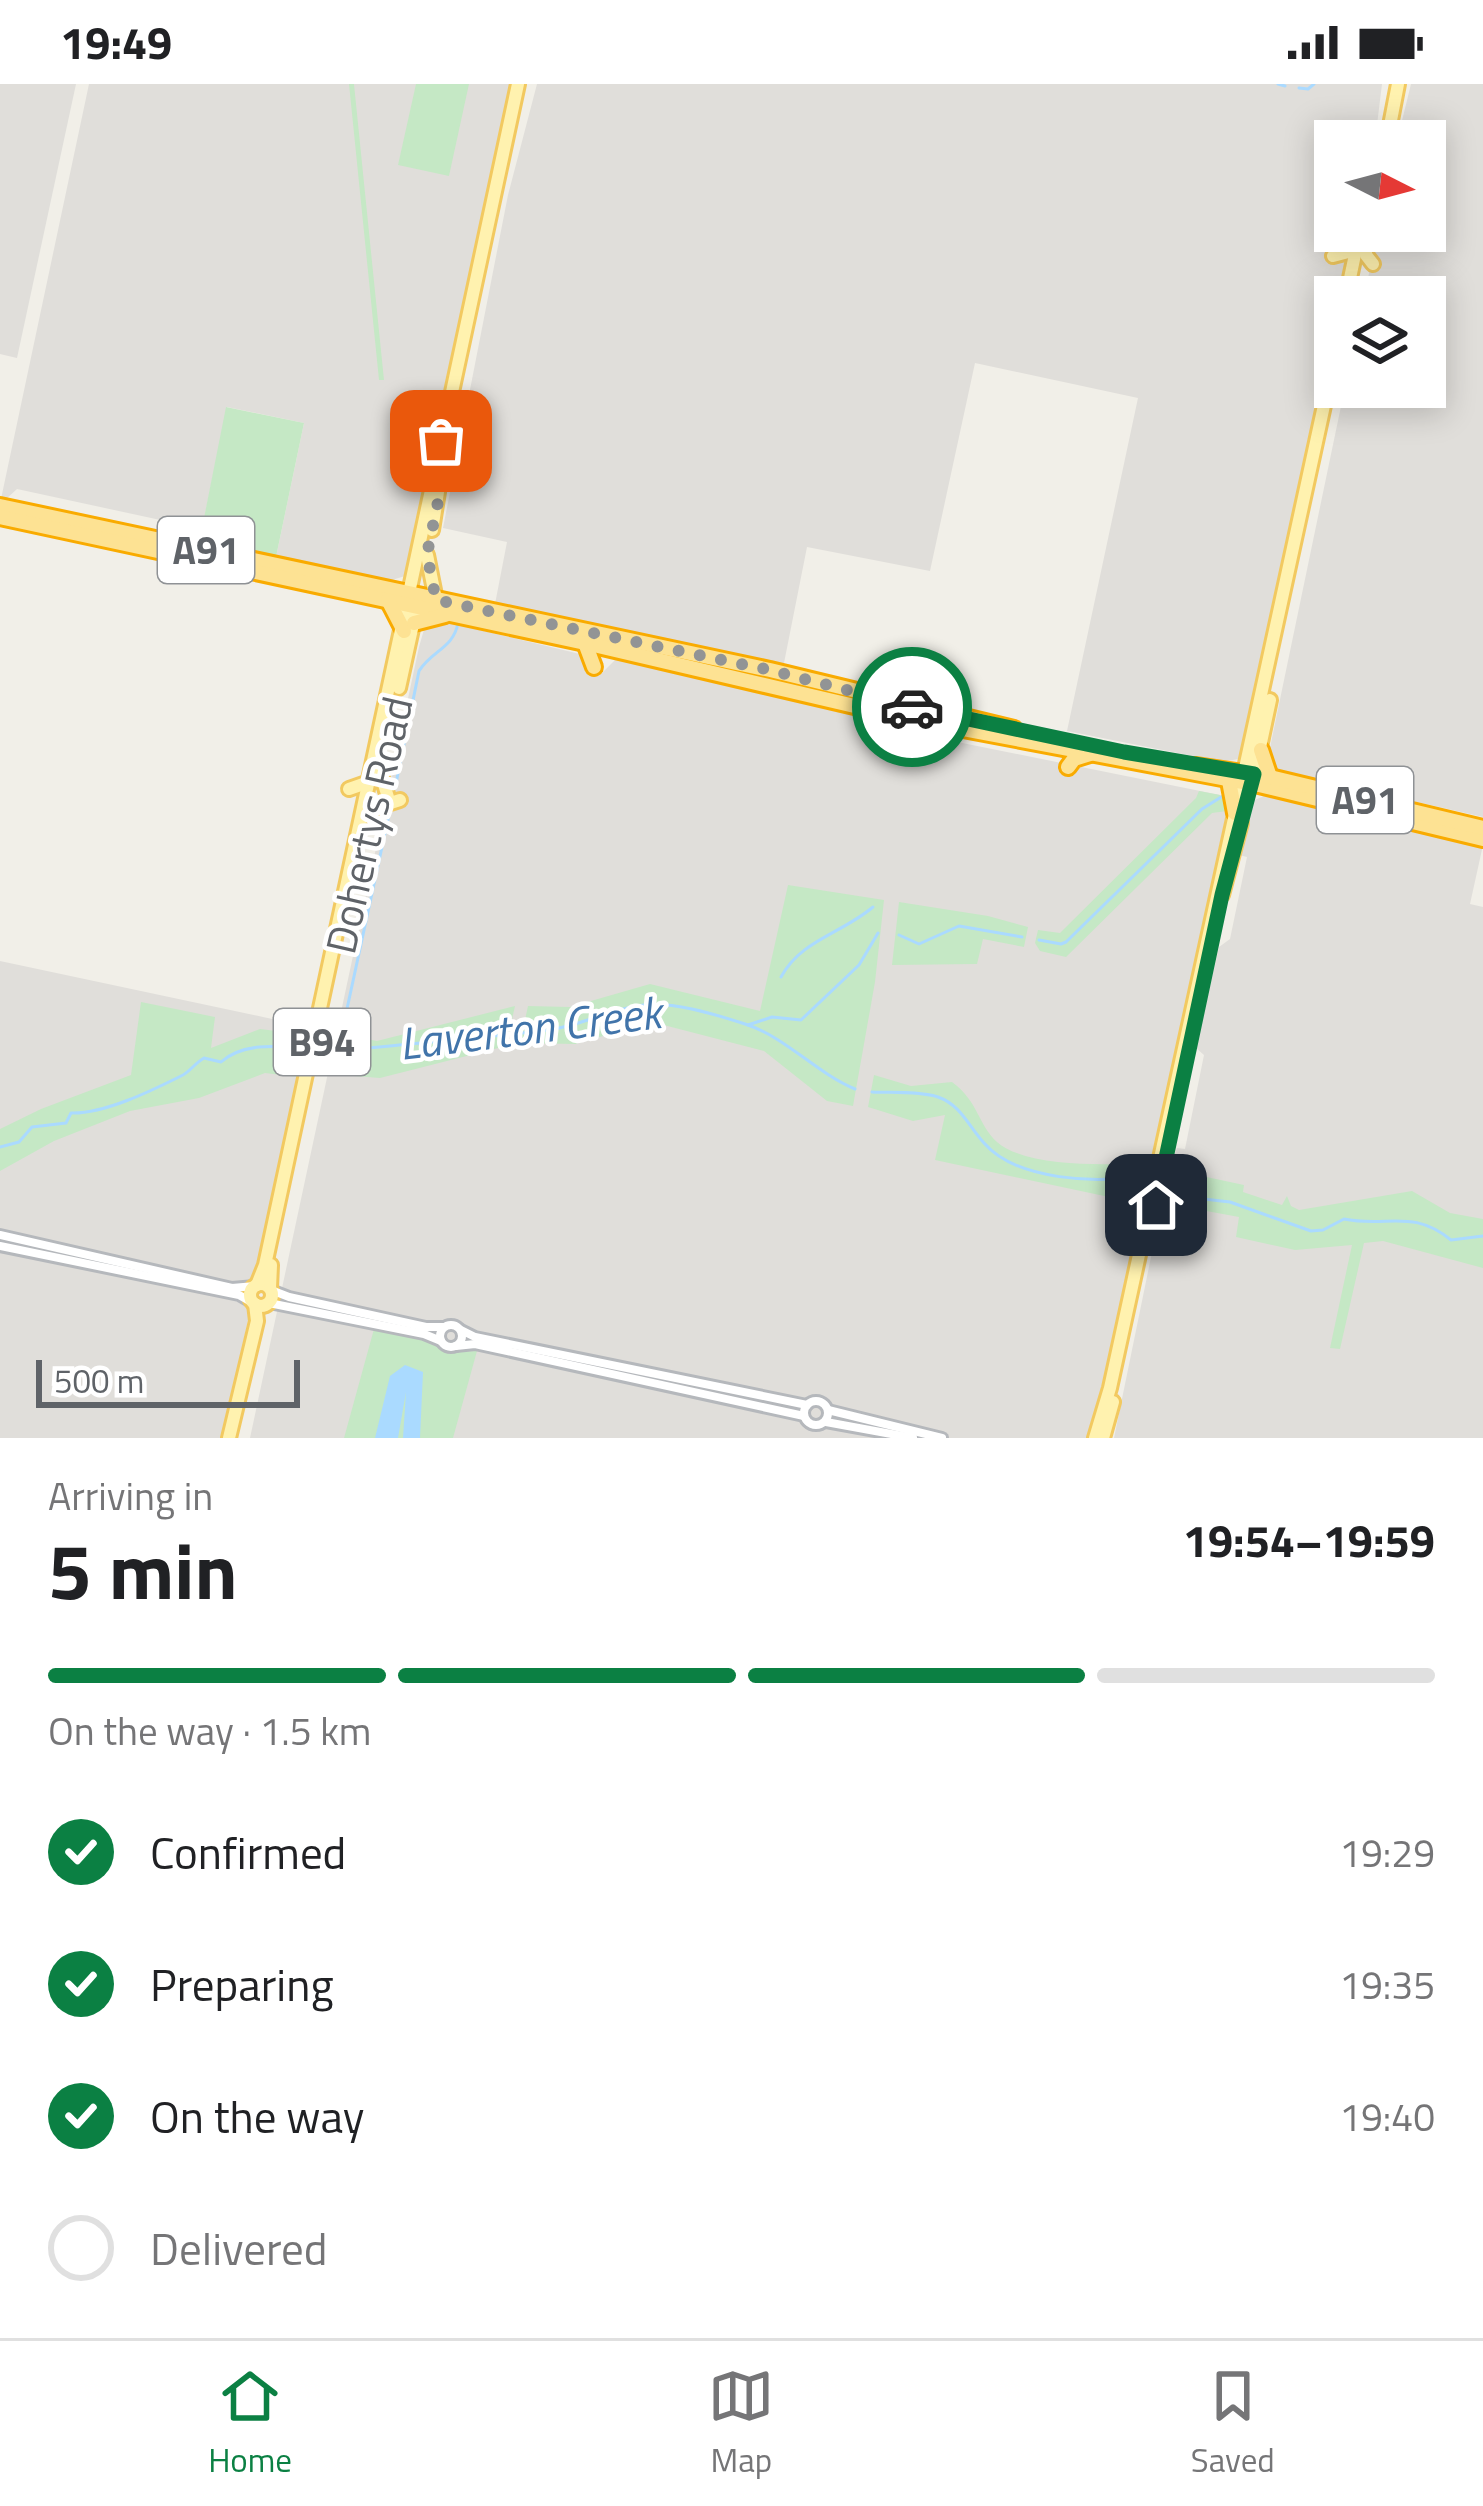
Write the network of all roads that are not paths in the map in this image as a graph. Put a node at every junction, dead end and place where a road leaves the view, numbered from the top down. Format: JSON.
{"nodes":[{"id":1,"x":508,"y":84,"type":"edge"},
{"id":2,"x":518,"y":84,"type":"edge"},
{"id":3,"x":1398,"y":84,"type":"edge"},
{"id":4,"x":1391,"y":120,"type":"edge"},
{"id":5,"x":503,"y":155,"type":"junction"},
{"id":6,"x":1352,"y":252,"type":"edge"},
{"id":7,"x":1366,"y":252,"type":"edge"},
{"id":8,"x":1344,"y":276,"type":"edge"},
{"id":9,"x":1366,"y":276,"type":"edge"},
{"id":10,"x":1324,"y":408,"type":"edge"},
{"id":11,"x":443,"y":436,"type":"junction"},
{"id":12,"x":0,"y":506,"type":"edge"},
{"id":13,"x":0,"y":518,"type":"edge"},
{"id":14,"x":427,"y":554,"type":"junction"},
{"id":15,"x":414,"y":578,"type":"junction"},
{"id":16,"x":387,"y":595,"type":"junction"},
{"id":17,"x":436,"y":600,"type":"junction"},
{"id":18,"x":412,"y":609,"type":"junction"},
{"id":19,"x":585,"y":643,"type":"junction"},
{"id":20,"x":619,"y":651,"type":"junction"},
{"id":21,"x":910,"y":719,"type":"junction"},
{"id":22,"x":944,"y":726,"type":"junction"},
{"id":23,"x":1249,"y":776,"type":"junction"},
{"id":24,"x":375,"y":777,"type":"junction"},
{"id":25,"x":367,"y":812,"type":"junction"},
{"id":26,"x":1235,"y":813,"type":"joint"},
{"id":27,"x":1483,"y":828,"type":"edge"},
{"id":28,"x":1483,"y":839,"type":"edge"},
{"id":29,"x":1229,"y":860,"type":"junction"},
{"id":30,"x":0,"y":1234,"type":"edge"},
{"id":31,"x":0,"y":1246,"type":"edge"},
{"id":32,"x":262,"y":1295,"type":"junction"},
{"id":33,"x":396,"y":1324,"type":"junction"},
{"id":34,"x":443,"y":1327,"type":"junction"},
{"id":35,"x":461,"y":1330,"type":"junction"},
{"id":36,"x":441,"y":1341,"type":"junction"},
{"id":37,"x":456,"y":1346,"type":"junction"},
{"id":38,"x":687,"y":1386,"type":"junction"},
{"id":39,"x":737,"y":1396,"type":"junction"},
{"id":40,"x":807,"y":1405,"type":"junction"},
{"id":41,"x":828,"y":1410,"type":"junction"},
{"id":42,"x":804,"y":1416,"type":"junction"},
{"id":43,"x":826,"y":1422,"type":"junction"},
{"id":44,"x":232,"y":1438,"type":"edge"},
{"id":45,"x":913,"y":1438,"type":"edge"},
{"id":46,"x":942,"y":1438,"type":"edge"},
{"id":47,"x":1099,"y":1438,"type":"edge"}],
"edges":[{"from":1,"to":5,"type":"main road"},
{"from":2,"to":5,"type":"main road","name":"Dohertys Road","number":"B94"},
{"from":3,"to":4,"type":"main road"},
{"from":5,"to":11,"type":"main road","name":"Dohertys Road","number":"B94"},
{"from":6,"to":8,"type":"main road"},
{"from":7,"to":9,"type":"main road"},
{"from":10,"to":23,"type":"main road"},
{"from":11,"to":14,"type":"main road","name":"Dohertys Road","number":"B94"},
{"from":11,"to":15,"type":"main road","name":"Dohertys Road","number":"B94"},
{"from":12,"to":16,"type":"highway","number":"A91"},
{"from":13,"to":16,"type":"highway","number":"A91"},
{"from":14,"to":17,"type":"main road"},
{"from":14,"to":18,"type":"main road","name":"Dohertys Road","number":"B94"},
{"from":15,"to":16,"type":"main road"},
{"from":15,"to":18,"type":"main road","name":"Dohertys Road","number":"B94"},
{"from":16,"to":18,"type":"highway","number":"A91"},
{"from":16,"to":18,"type":"highway"},
{"from":17,"to":18,"type":"highway","number":"A91"},
{"from":17,"to":23,"type":"highway","number":"A91"},
{"from":18,"to":19,"type":"highway","number":"A91"},
{"from":18,"to":24,"type":"main road","name":"Dohertys Road","number":"B94"},
{"from":19,"to":20,"type":"highway","number":"A91"},
{"from":19,"to":20,"type":"highway"},
{"from":20,"to":21,"type":"highway","number":"A91"},
{"from":21,"to":22,"type":"highway","number":"A91"},
{"from":21,"to":22,"type":"highway"},
{"from":22,"to":23,"type":"highway","number":"A91"},
{"from":23,"to":26,"type":"highway"},
{"from":23,"to":27,"type":"highway","number":"A91"},
{"from":23,"to":28,"type":"highway","number":"A91"},
{"from":23,"to":29,"type":"main road"},
{"from":24,"to":25,"type":"main road","name":"Dohertys Road","number":"B94"},
{"from":24,"to":25,"type":"main road"},
{"from":24,"to":25,"type":"main road"},
{"from":25,"to":32,"type":"main road","name":"Dohertys Road","number":"B94"},
{"from":26,"to":29,"type":"main road"},
{"from":29,"to":47,"type":"main road"},
{"from":30,"to":32,"type":"street"},
{"from":31,"to":32,"type":"street"},
{"from":32,"to":33,"type":"street"},
{"from":32,"to":44,"type":"main road","name":"Dohertys Road","number":"B94"},
{"from":33,"to":34,"type":"street"},
{"from":33,"to":36,"type":"street"},
{"from":34,"to":35,"type":"street"},
{"from":34,"to":36,"type":"street"},
{"from":35,"to":37,"type":"street"},
{"from":35,"to":38,"type":"street"},
{"from":36,"to":37,"type":"street"},
{"from":37,"to":38,"type":"street"},
{"from":38,"to":39,"type":"street"},
{"from":39,"to":40,"type":"street"},
{"from":39,"to":42,"type":"street"},
{"from":40,"to":41,"type":"street"},
{"from":40,"to":42,"type":"street"},
{"from":41,"to":43,"type":"street"},
{"from":41,"to":46,"type":"street"},
{"from":42,"to":43,"type":"street"},
{"from":43,"to":45,"type":"street"}]}
